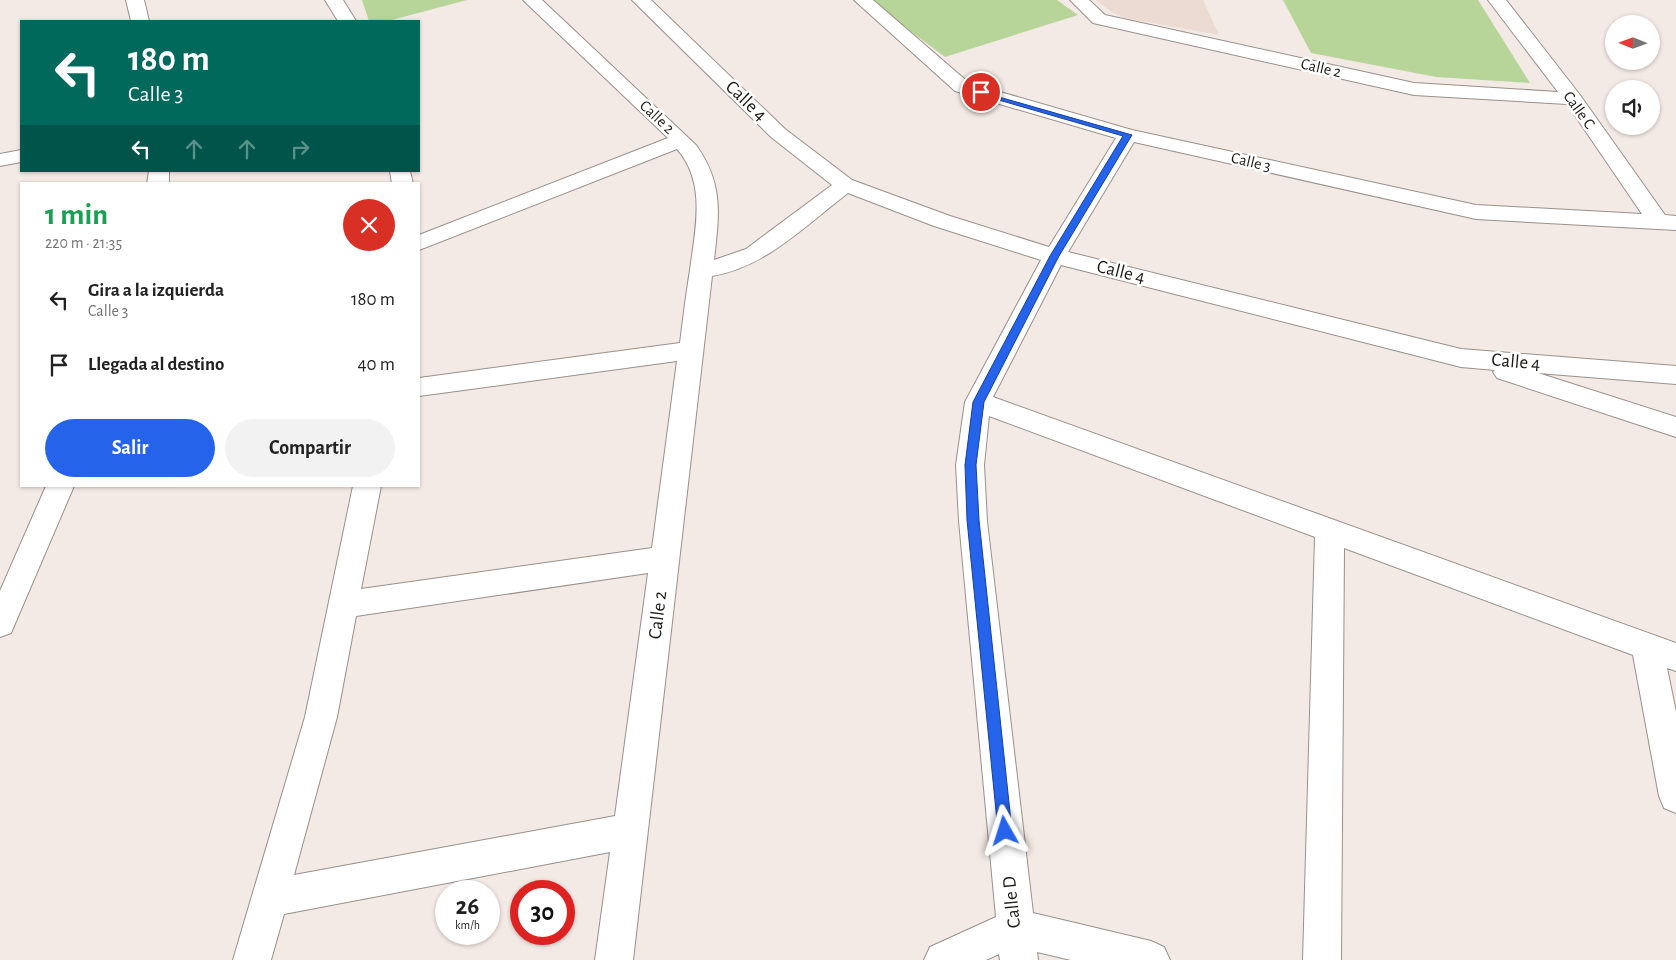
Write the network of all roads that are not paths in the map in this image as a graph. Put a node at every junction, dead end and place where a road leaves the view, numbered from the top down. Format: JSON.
{"nodes":[{"id":1,"x":135,"y":0,"type":"edge"},
{"id":2,"x":334,"y":0,"type":"edge"},
{"id":3,"x":532,"y":0,"type":"edge"},
{"id":4,"x":641,"y":0,"type":"edge"},
{"id":5,"x":864,"y":0,"type":"edge"},
{"id":6,"x":1079,"y":0,"type":"edge"},
{"id":7,"x":1497,"y":0,"type":"edge"},
{"id":8,"x":140,"y":20,"type":"edge"},
{"id":9,"x":346,"y":20,"type":"edge"},
{"id":10,"x":1572,"y":99,"type":"junction"},
{"id":11,"x":1128,"y":135,"type":"junction"},
{"id":12,"x":681,"y":140,"type":"junction"},
{"id":13,"x":20,"y":156,"type":"edge"},
{"id":14,"x":0,"y":160,"type":"edge"},
{"id":15,"x":845,"y":185,"type":"junction"},
{"id":16,"x":1667,"y":222,"type":"edge"},
{"id":17,"x":420,"y":242,"type":"edge"},
{"id":18,"x":1054,"y":256,"type":"junction"},
{"id":19,"x":701,"y":270,"type":"junction"},
{"id":20,"x":691,"y":350,"type":"junction"},
{"id":21,"x":1461,"y":358,"type":"junction"},
{"id":22,"x":1676,"y":375,"type":"edge"},
{"id":23,"x":420,"y":387,"type":"edge"},
{"id":24,"x":978,"y":402,"type":"junction"},
{"id":25,"x":1676,"y":427,"type":"edge"},
{"id":26,"x":60,"y":487,"type":"edge"},
{"id":27,"x":367,"y":487,"type":"edge"},
{"id":28,"x":1330,"y":529,"type":"junction"},
{"id":29,"x":665,"y":558,"type":"junction"},
{"id":30,"x":344,"y":605,"type":"junction"},
{"id":31,"x":0,"y":624,"type":"edge"},
{"id":32,"x":1661,"y":651,"type":"edge"},
{"id":33,"x":1676,"y":796,"type":"edge"},
{"id":34,"x":630,"y":831,"type":"junction"},
{"id":35,"x":270,"y":898,"type":"junction"},
{"id":36,"x":1017,"y":944,"type":"edge"},
{"id":37,"x":252,"y":960,"type":"edge"},
{"id":38,"x":614,"y":960,"type":"edge"},
{"id":39,"x":943,"y":960,"type":"edge"},
{"id":40,"x":1151,"y":960,"type":"edge"},
{"id":41,"x":1322,"y":960,"type":"edge"}],
"edges":[{"from":1,"to":8,"type":"street"},
{"from":2,"to":9,"type":"street"},
{"from":3,"to":12,"type":"street","name":"Calle 2"},
{"from":4,"to":15,"type":"street","name":"Calle 4"},
{"from":5,"to":11,"type":"street","name":"Calle 3"},
{"from":6,"to":10,"type":"street","name":"Calle 2"},
{"from":7,"to":10,"type":"street","name":"Calle C"},
{"from":10,"to":16,"type":"street","name":"Calle C"},
{"from":11,"to":16,"type":"street","name":"Calle 3"},
{"from":11,"to":18,"type":"street","name":"Calle D"},
{"from":12,"to":17,"type":"street"},
{"from":12,"to":19,"type":"street","name":"Calle 2"},
{"from":13,"to":14,"type":"street"},
{"from":15,"to":18,"type":"street","name":"Calle 4"},
{"from":15,"to":19,"type":"street"},
{"from":18,"to":21,"type":"street","name":"Calle 4"},
{"from":18,"to":24,"type":"street","name":"Calle D"},
{"from":19,"to":20,"type":"street","name":"Calle 2"},
{"from":20,"to":23,"type":"street"},
{"from":20,"to":29,"type":"street","name":"Calle 2"},
{"from":21,"to":22,"type":"street","name":"Calle 4"},
{"from":21,"to":25,"type":"street"},
{"from":24,"to":28,"type":"street"},
{"from":24,"to":36,"type":"street","name":"Calle D"},
{"from":26,"to":31,"type":"street"},
{"from":27,"to":30,"type":"street"},
{"from":28,"to":32,"type":"street"},
{"from":28,"to":41,"type":"street"},
{"from":29,"to":30,"type":"street"},
{"from":29,"to":34,"type":"street","name":"Calle 2"},
{"from":30,"to":35,"type":"street"},
{"from":32,"to":33,"type":"street"},
{"from":34,"to":35,"type":"street"},
{"from":34,"to":38,"type":"street","name":"Calle 2"},
{"from":35,"to":37,"type":"street"},
{"from":36,"to":39,"type":"street"},
{"from":36,"to":40,"type":"street"}]}
